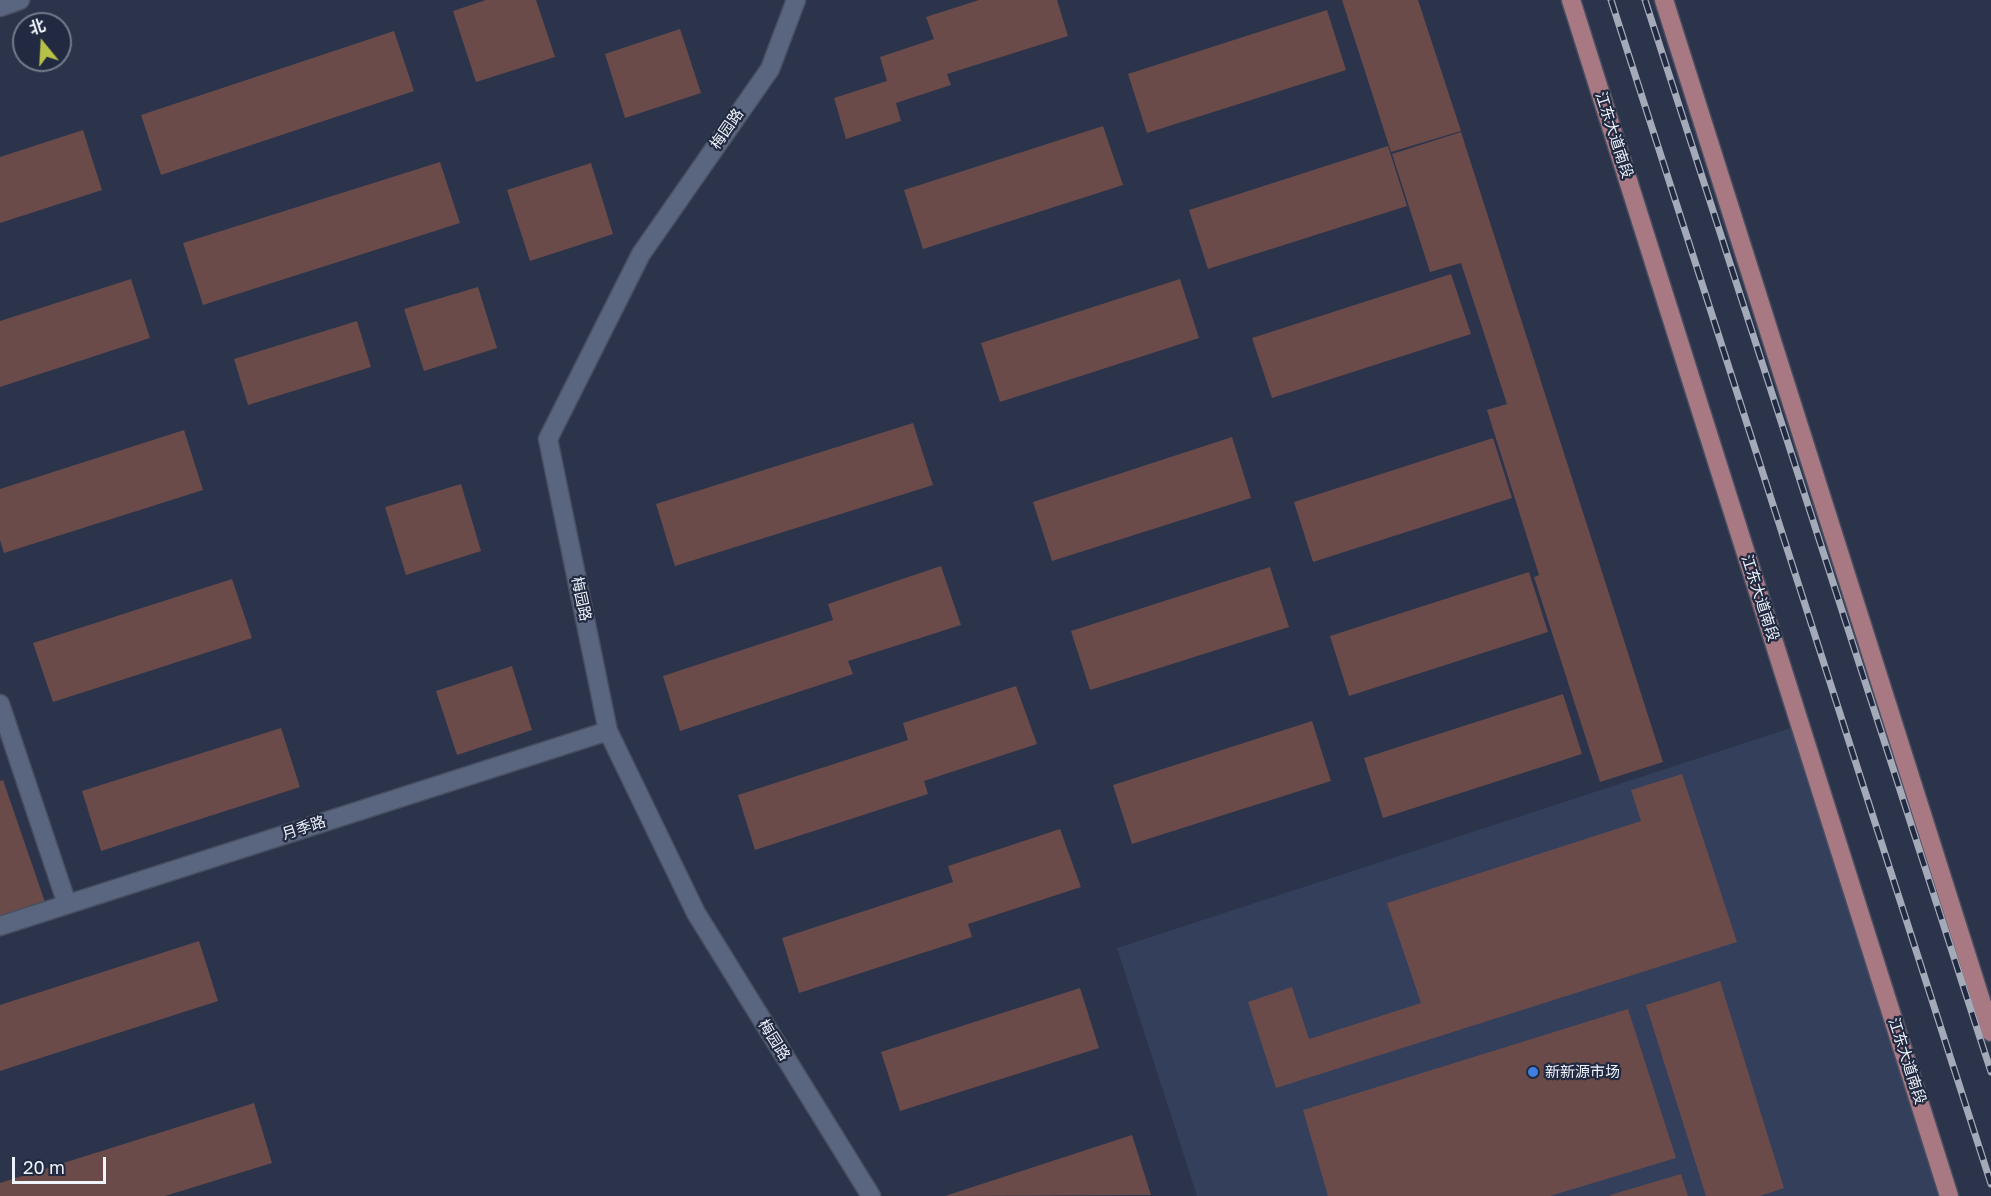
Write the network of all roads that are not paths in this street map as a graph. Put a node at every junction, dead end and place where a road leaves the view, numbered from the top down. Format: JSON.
{"nodes":[{"id":1,"x":20,"y":0,"type":"edge"},
{"id":2,"x":796,"y":0,"type":"edge"},
{"id":3,"x":1571,"y":0,"type":"edge"},
{"id":4,"x":1664,"y":0,"type":"edge"},
{"id":5,"x":0,"y":6,"type":"edge"},
{"id":6,"x":0,"y":704,"type":"edge"},
{"id":7,"x":608,"y":731,"type":"junction"},
{"id":8,"x":67,"y":904,"type":"junction"},
{"id":9,"x":0,"y":926,"type":"edge"},
{"id":10,"x":1991,"y":1032,"type":"edge"},
{"id":11,"x":871,"y":1196,"type":"edge"},
{"id":12,"x":1949,"y":1196,"type":"edge"}],
"edges":[{"from":1,"to":5,"type":"street"},
{"from":2,"to":7,"type":"street","name":"梅园路"},
{"from":3,"to":12,"type":"main road","name":"江东大道南段"},
{"from":4,"to":10,"type":"main road"},
{"from":6,"to":8,"type":"street"},
{"from":7,"to":8,"type":"street","name":"月季路"},
{"from":7,"to":11,"type":"street","name":"梅园路"},
{"from":8,"to":9,"type":"street","name":"月季路"}]}
